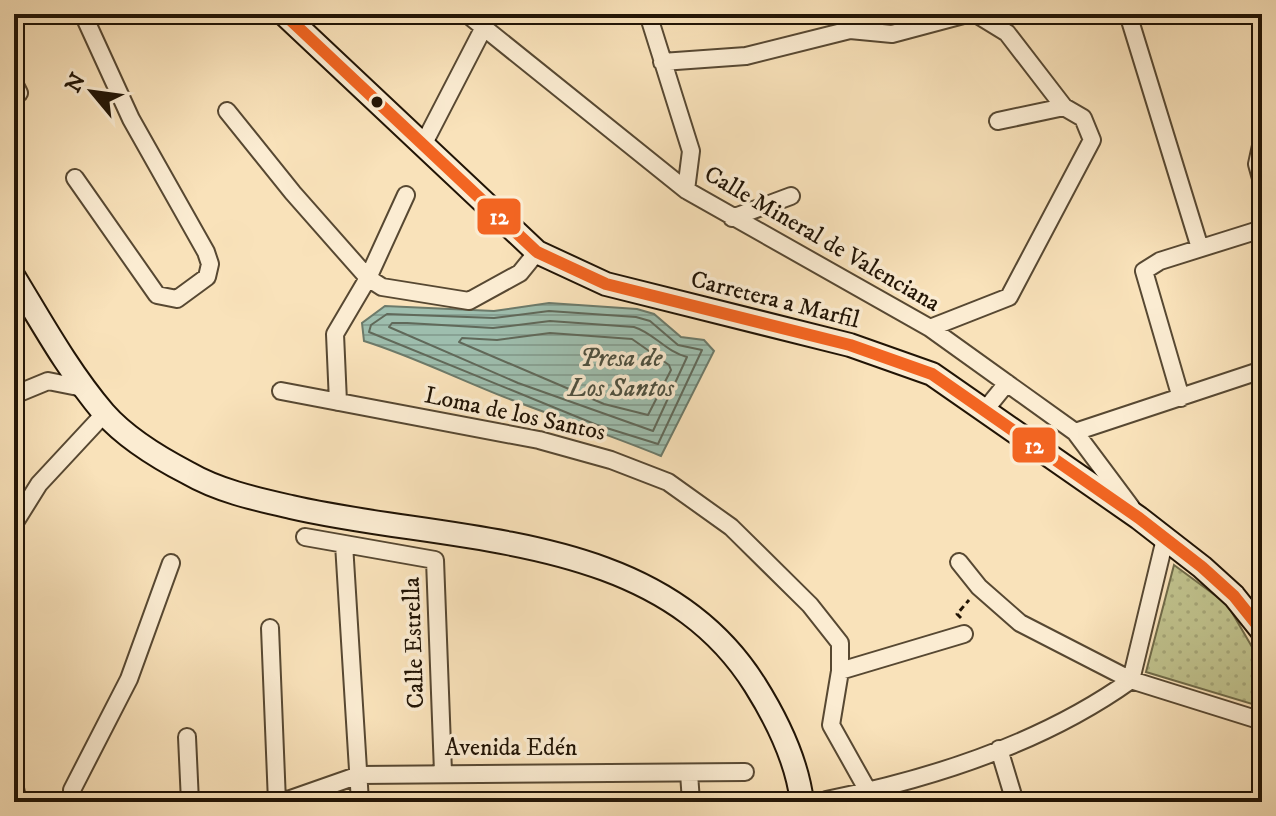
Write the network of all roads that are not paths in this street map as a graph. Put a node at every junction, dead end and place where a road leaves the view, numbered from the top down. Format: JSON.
{"nodes":[{"id":1,"x":83,"y":14,"type":"edge"},
{"id":2,"x":284,"y":14,"type":"edge"},
{"id":3,"x":467,"y":14,"type":"edge"},
{"id":4,"x":648,"y":14,"type":"edge"},
{"id":5,"x":967,"y":14,"type":"edge"},
{"id":6,"x":976,"y":14,"type":"edge"},
{"id":7,"x":1128,"y":14,"type":"edge"},
{"id":8,"x":483,"y":29,"type":"junction"},
{"id":9,"x":662,"y":62,"type":"junction"},
{"id":10,"x":1064,"y":107,"type":"junction"},
{"id":11,"x":227,"y":111,"type":"dead end"},
{"id":12,"x":998,"y":121,"type":"dead end"},
{"id":13,"x":1262,"y":141,"type":"edge"},
{"id":14,"x":422,"y":147,"type":"junction"},
{"id":15,"x":75,"y":178,"type":"dead end"},
{"id":16,"x":1262,"y":182,"type":"edge"},
{"id":17,"x":686,"y":190,"type":"junction"},
{"id":18,"x":406,"y":195,"type":"dead end"},
{"id":19,"x":791,"y":196,"type":"dead end"},
{"id":20,"x":732,"y":218,"type":"junction"},
{"id":21,"x":1262,"y":229,"type":"edge"},
{"id":22,"x":1200,"y":248,"type":"junction"},
{"id":23,"x":537,"y":252,"type":"junction"},
{"id":24,"x":14,"y":277,"type":"edge"},
{"id":25,"x":368,"y":278,"type":"junction"},
{"id":26,"x":930,"y":328,"type":"junction"},
{"id":27,"x":1262,"y":370,"type":"edge"},
{"id":28,"x":1007,"y":383,"type":"junction"},
{"id":29,"x":88,"y":389,"type":"junction"},
{"id":30,"x":281,"y":391,"type":"dead end"},
{"id":31,"x":14,"y":395,"type":"edge"},
{"id":32,"x":1181,"y":398,"type":"junction"},
{"id":33,"x":338,"y":402,"type":"junction"},
{"id":34,"x":985,"y":410,"type":"junction"},
{"id":35,"x":105,"y":413,"type":"junction"},
{"id":36,"x":1075,"y":432,"type":"junction"},
{"id":37,"x":1139,"y":518,"type":"junction"},
{"id":38,"x":14,"y":524,"type":"edge"},
{"id":39,"x":305,"y":537,"type":"dead end"},
{"id":40,"x":1165,"y":539,"type":"junction"},
{"id":41,"x":344,"y":544,"type":"junction"},
{"id":42,"x":959,"y":562,"type":"dead end"},
{"id":43,"x":171,"y":563,"type":"dead end"},
{"id":44,"x":270,"y":628,"type":"dead end"},
{"id":45,"x":1262,"y":631,"type":"edge"},
{"id":46,"x":964,"y":634,"type":"road end"},
{"id":47,"x":840,"y":671,"type":"junction"},
{"id":48,"x":1131,"y":680,"type":"junction"},
{"id":49,"x":1262,"y":721,"type":"edge"},
{"id":50,"x":187,"y":737,"type":"dead end"},
{"id":51,"x":999,"y":749,"type":"junction"},
{"id":52,"x":443,"y":772,"type":"junction"},
{"id":53,"x":745,"y":772,"type":"dead end"},
{"id":54,"x":689,"y":773,"type":"junction"},
{"id":55,"x":359,"y":775,"type":"junction"},
{"id":56,"x":14,"y":784,"type":"edge"},
{"id":57,"x":868,"y":791,"type":"junction"},
{"id":58,"x":826,"y":800,"type":"dead end"},
{"id":59,"x":1012,"y":801,"type":"edge"},
{"id":60,"x":18,"y":802,"type":"edge"},
{"id":61,"x":72,"y":802,"type":"edge"},
{"id":62,"x":190,"y":802,"type":"edge"},
{"id":63,"x":280,"y":802,"type":"edge"},
{"id":64,"x":360,"y":802,"type":"edge"},
{"id":65,"x":691,"y":802,"type":"edge"},
{"id":66,"x":802,"y":802,"type":"edge"}],
"edges":[{"from":1,"to":15,"type":"street"},
{"from":2,"to":14,"type":"main road","name":"Carretera a Marfil"},
{"from":3,"to":8,"type":"street","name":"Calle Mineral de Valenciana"},
{"from":4,"to":9,"type":"street"},
{"from":5,"to":9,"type":"street"},
{"from":6,"to":10,"type":"street"},
{"from":7,"to":22,"type":"street"},
{"from":8,"to":14,"type":"street"},
{"from":8,"to":17,"type":"street","name":"Calle Mineral de Valenciana"},
{"from":9,"to":17,"type":"street"},
{"from":10,"to":12,"type":"street"},
{"from":10,"to":26,"type":"street"},
{"from":11,"to":25,"type":"street"},
{"from":13,"to":16,"type":"street"},
{"from":14,"to":23,"type":"main road","name":"Carretera a Marfil"},
{"from":17,"to":20,"type":"street","name":"Calle Mineral de Valenciana"},
{"from":18,"to":25,"type":"street"},
{"from":19,"to":20,"type":"street"},
{"from":20,"to":26,"type":"street","name":"Calle Mineral de Valenciana"},
{"from":21,"to":22,"type":"street"},
{"from":22,"to":32,"type":"street"},
{"from":23,"to":25,"type":"street"},
{"from":23,"to":34,"type":"main road","name":"Carretera a Marfil"},
{"from":24,"to":29,"type":"main road"},
{"from":25,"to":33,"type":"street"},
{"from":26,"to":28,"type":"street","name":"Calle Mineral de Valenciana"},
{"from":27,"to":32,"type":"street"},
{"from":28,"to":34,"type":"street"},
{"from":28,"to":36,"type":"street","name":"Calle Mineral de Valenciana"},
{"from":29,"to":31,"type":"street"},
{"from":29,"to":35,"type":"main road"},
{"from":30,"to":33,"type":"street","name":"Loma de los Santos"},
{"from":32,"to":36,"type":"street"},
{"from":33,"to":47,"type":"street","name":"Loma de los Santos"},
{"from":34,"to":37,"type":"main road","name":"Carretera a Marfil"},
{"from":35,"to":38,"type":"street"},
{"from":35,"to":66,"type":"main road"},
{"from":36,"to":37,"type":"street","name":"Calle Mineral de Valenciana"},
{"from":37,"to":40,"type":"main road","name":"Carretera a Marfil"},
{"from":39,"to":41,"type":"street"},
{"from":40,"to":45,"type":"main road","name":"Carretera a Marfil"},
{"from":40,"to":48,"type":"street"},
{"from":41,"to":52,"type":"street","name":"Calle Estrella"},
{"from":41,"to":55,"type":"street"},
{"from":42,"to":48,"type":"street"},
{"from":43,"to":61,"type":"street"},
{"from":44,"to":63,"type":"street"},
{"from":46,"to":47,"type":"street"},
{"from":47,"to":57,"type":"street","name":"Loma de los Santos"},
{"from":48,"to":49,"type":"street"},
{"from":48,"to":51,"type":"street"},
{"from":50,"to":62,"type":"street"},
{"from":51,"to":57,"type":"street"},
{"from":51,"to":59,"type":"street"},
{"from":52,"to":54,"type":"street","name":"Avenida Edén"},
{"from":52,"to":55,"type":"street","name":"Avenida Edén"},
{"from":53,"to":54,"type":"street","name":"Avenida Edén"},
{"from":54,"to":65,"type":"street"},
{"from":55,"to":63,"type":"street","name":"Avenida Edén"},
{"from":55,"to":64,"type":"street"},
{"from":56,"to":60,"type":"street"},
{"from":57,"to":58,"type":"street"}]}
